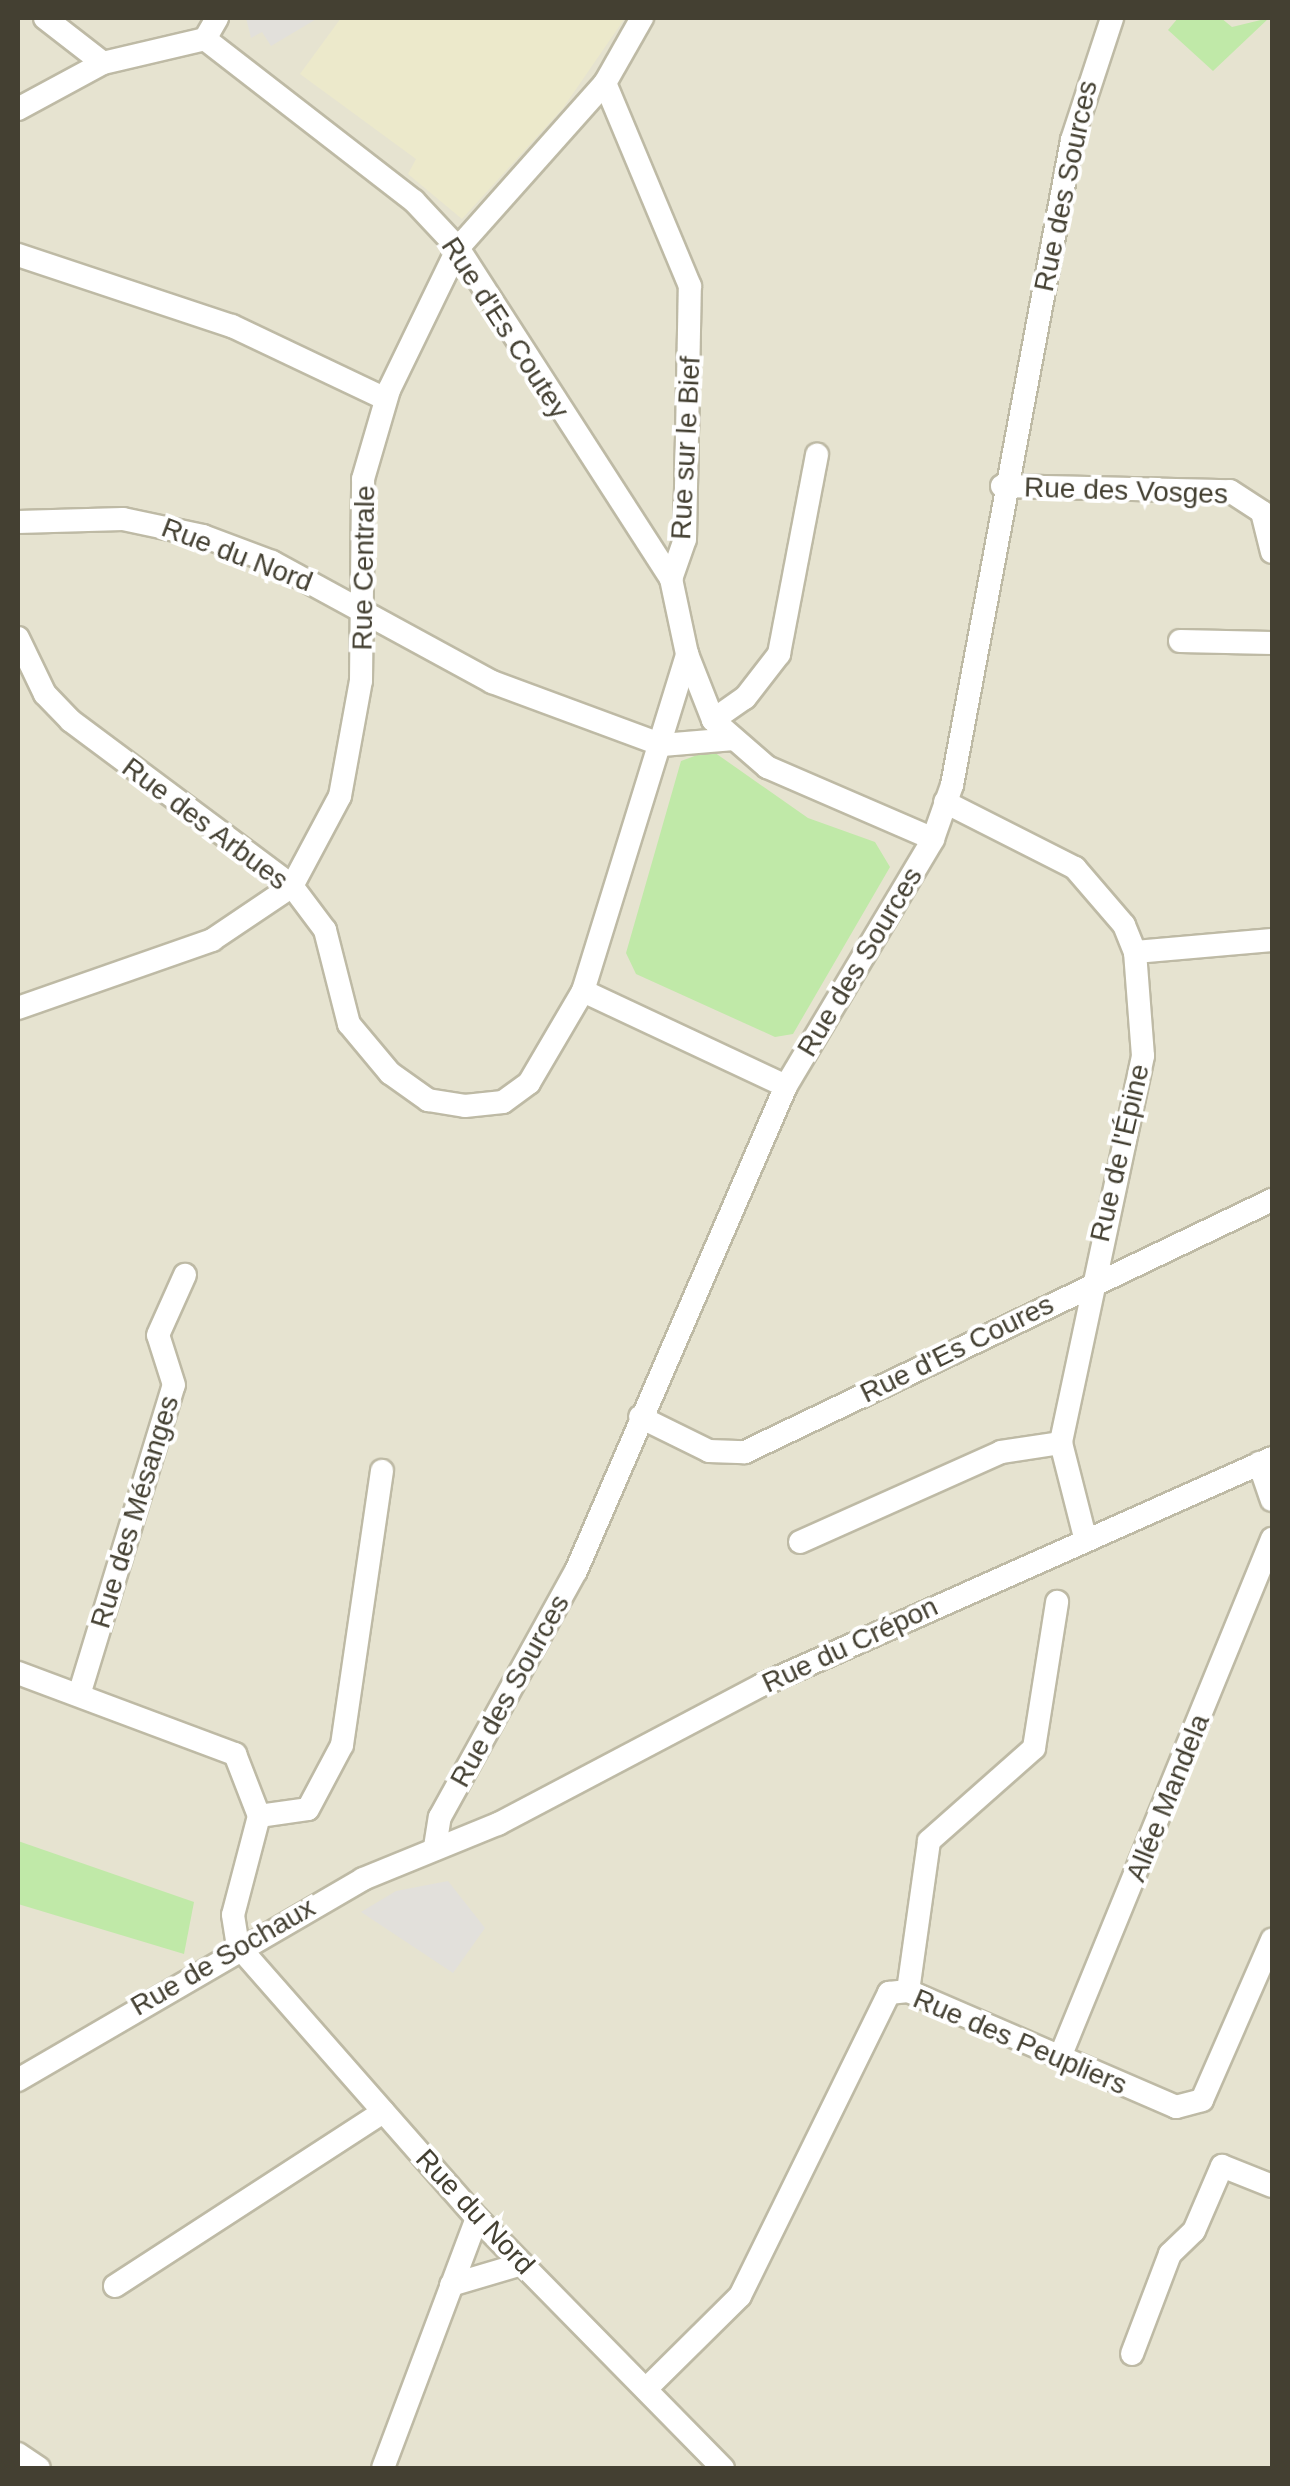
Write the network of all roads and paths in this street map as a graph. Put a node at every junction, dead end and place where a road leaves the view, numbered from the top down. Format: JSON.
{"nodes":[{"id":1,"x":45,"y":18,"type":"edge"},
{"id":2,"x":217,"y":18,"type":"edge"},
{"id":3,"x":642,"y":18,"type":"edge"},
{"id":4,"x":1112,"y":18,"type":"edge"},
{"id":5,"x":205,"y":39,"type":"junction"},
{"id":6,"x":102,"y":64,"type":"junction"},
{"id":7,"x":605,"y":83,"type":"junction"},
{"id":8,"x":18,"y":109,"type":"edge"},
{"id":9,"x":458,"y":248,"type":"junction"},
{"id":10,"x":18,"y":255,"type":"edge"},
{"id":11,"x":386,"y":400,"type":"junction"},
{"id":12,"x":817,"y":454,"type":"dead end"},
{"id":13,"x":1002,"y":486,"type":"junction"},
{"id":14,"x":18,"y":522,"type":"edge"},
{"id":15,"x":1272,"y":552,"type":"edge"},
{"id":16,"x":671,"y":579,"type":"junction"},
{"id":17,"x":362,"y":608,"type":"junction"},
{"id":18,"x":18,"y":638,"type":"edge"},
{"id":19,"x":1180,"y":641,"type":"dead end"},
{"id":20,"x":1272,"y":643,"type":"edge"},
{"id":21,"x":687,"y":654,"type":"junction"},
{"id":22,"x":713,"y":720,"type":"junction"},
{"id":23,"x":734,"y":739,"type":"junction"},
{"id":24,"x":662,"y":745,"type":"junction"},
{"id":25,"x":946,"y":802,"type":"junction"},
{"id":26,"x":933,"y":839,"type":"junction"},
{"id":27,"x":292,"y":886,"type":"junction"},
{"id":28,"x":1272,"y":940,"type":"edge"},
{"id":29,"x":1134,"y":952,"type":"junction"},
{"id":30,"x":583,"y":991,"type":"junction"},
{"id":31,"x":18,"y":1008,"type":"edge"},
{"id":32,"x":786,"y":1086,"type":"junction"},
{"id":33,"x":1272,"y":1200,"type":"edge"},
{"id":34,"x":185,"y":1275,"type":"dead end"},
{"id":35,"x":1088,"y":1286,"type":"junction"},
{"id":36,"x":640,"y":1418,"type":"junction"},
{"id":37,"x":1062,"y":1443,"type":"junction"},
{"id":38,"x":1266,"y":1460,"type":"edge"},
{"id":39,"x":382,"y":1471,"type":"dead end"},
{"id":40,"x":1272,"y":1500,"type":"edge"},
{"id":41,"x":1084,"y":1537,"type":"junction"},
{"id":42,"x":1272,"y":1538,"type":"edge"},
{"id":43,"x":800,"y":1542,"type":"dead end"},
{"id":44,"x":1057,"y":1602,"type":"dead end"},
{"id":45,"x":18,"y":1673,"type":"edge"},
{"id":46,"x":79,"y":1695,"type":"junction"},
{"id":47,"x":259,"y":1816,"type":"junction"},
{"id":48,"x":436,"y":1847,"type":"junction"},
{"id":49,"x":1272,"y":1940,"type":"edge"},
{"id":50,"x":238,"y":1946,"type":"junction"},
{"id":51,"x":908,"y":1992,"type":"junction"},
{"id":52,"x":1060,"y":2057,"type":"junction"},
{"id":53,"x":18,"y":2080,"type":"edge"},
{"id":54,"x":383,"y":2112,"type":"junction"},
{"id":55,"x":1272,"y":2186,"type":"edge"},
{"id":56,"x":478,"y":2218,"type":"junction"},
{"id":57,"x":522,"y":2264,"type":"junction"},
{"id":58,"x":451,"y":2285,"type":"junction"},
{"id":59,"x":115,"y":2286,"type":"dead end"},
{"id":60,"x":1132,"y":2354,"type":"dead end"},
{"id":61,"x":646,"y":2389,"type":"junction"},
{"id":62,"x":18,"y":2454,"type":"edge"},
{"id":63,"x":39,"y":2468,"type":"edge"},
{"id":64,"x":383,"y":2468,"type":"edge"},
{"id":65,"x":723,"y":2468,"type":"edge"}],
"edges":[{"from":1,"to":6,"type":"street"},
{"from":2,"to":5,"type":"street"},
{"from":3,"to":7,"type":"street","name":"Rue Centrale"},
{"from":4,"to":13,"type":"street","name":"Rue des Sources"},
{"from":5,"to":6,"type":"street"},
{"from":5,"to":9,"type":"street","name":"Rue d'Es Coutey"},
{"from":6,"to":8,"type":"street"},
{"from":7,"to":9,"type":"street","name":"Rue Centrale"},
{"from":7,"to":16,"type":"street","name":"Rue sur le Bief"},
{"from":9,"to":11,"type":"street","name":"Rue Centrale"},
{"from":9,"to":16,"type":"street","name":"Rue d'Es Coutey"},
{"from":10,"to":11,"type":"street"},
{"from":11,"to":17,"type":"street","name":"Rue Centrale"},
{"from":12,"to":22,"type":"street"},
{"from":13,"to":15,"type":"street","name":"Rue des Vosges"},
{"from":13,"to":25,"type":"street","name":"Rue des Sources"},
{"from":14,"to":17,"type":"street","name":"Rue du Nord"},
{"from":16,"to":21,"type":"street","name":"Rue sur le Bief"},
{"from":17,"to":24,"type":"street","name":"Rue du Nord"},
{"from":17,"to":27,"type":"street","name":"Rue Centrale"},
{"from":18,"to":27,"type":"street","name":"Rue des Arbues"},
{"from":19,"to":20,"type":"street"},
{"from":21,"to":22,"type":"street"},
{"from":21,"to":24,"type":"street","name":"Rue sur le Bief"},
{"from":22,"to":23,"type":"street"},
{"from":23,"to":24,"type":"street"},
{"from":23,"to":26,"type":"street"},
{"from":24,"to":30,"type":"street","name":"Rue sur le Bief"},
{"from":25,"to":26,"type":"street","name":"Rue des Sources"},
{"from":25,"to":29,"type":"street","name":"Rue de l'Épine"},
{"from":26,"to":32,"type":"street","name":"Rue des Sources"},
{"from":27,"to":30,"type":"street","name":"Rue des Arbues"},
{"from":27,"to":31,"type":"street","name":"Rue Centrale"},
{"from":28,"to":29,"type":"street"},
{"from":29,"to":35,"type":"street","name":"Rue de l'Épine"},
{"from":30,"to":32,"type":"street"},
{"from":32,"to":36,"type":"street","name":"Rue des Sources"},
{"from":33,"to":35,"type":"street","name":"Rue d'Es Coures"},
{"from":34,"to":46,"type":"street","name":"Rue des Mésanges"},
{"from":35,"to":36,"type":"street","name":"Rue d'Es Coures"},
{"from":35,"to":37,"type":"street","name":"Rue de l'Épine"},
{"from":36,"to":48,"type":"street","name":"Rue des Sources"},
{"from":37,"to":41,"type":"street","name":"Rue de l'Épine"},
{"from":37,"to":43,"type":"street"},
{"from":38,"to":40,"type":"street"},
{"from":38,"to":41,"type":"street","name":"Rue du Crépon"},
{"from":39,"to":47,"type":"street"},
{"from":41,"to":48,"type":"street","name":"Rue du Crépon"},
{"from":42,"to":52,"type":"street","name":"Allée Mandela"},
{"from":44,"to":51,"type":"street"},
{"from":45,"to":46,"type":"street"},
{"from":46,"to":47,"type":"street"},
{"from":47,"to":50,"type":"street"},
{"from":48,"to":50,"type":"street","name":"Rue de Sochaux"},
{"from":49,"to":52,"type":"street","name":"Rue des Peupliers"},
{"from":50,"to":53,"type":"street","name":"Rue de Sochaux"},
{"from":50,"to":54,"type":"street","name":"Rue du Nord"},
{"from":51,"to":52,"type":"street","name":"Rue des Peupliers"},
{"from":51,"to":61,"type":"street","name":"Rue des Peupliers"},
{"from":54,"to":56,"type":"street","name":"Rue du Nord"},
{"from":54,"to":59,"type":"street"},
{"from":55,"to":60,"type":"street"},
{"from":56,"to":57,"type":"street","name":"Rue du Nord"},
{"from":56,"to":58,"type":"street"},
{"from":57,"to":58,"type":"street"},
{"from":57,"to":61,"type":"street","name":"Rue du Nord"},
{"from":58,"to":64,"type":"street"},
{"from":61,"to":65,"type":"street","name":"Rue du Nord"},
{"from":62,"to":63,"type":"street"}]}
